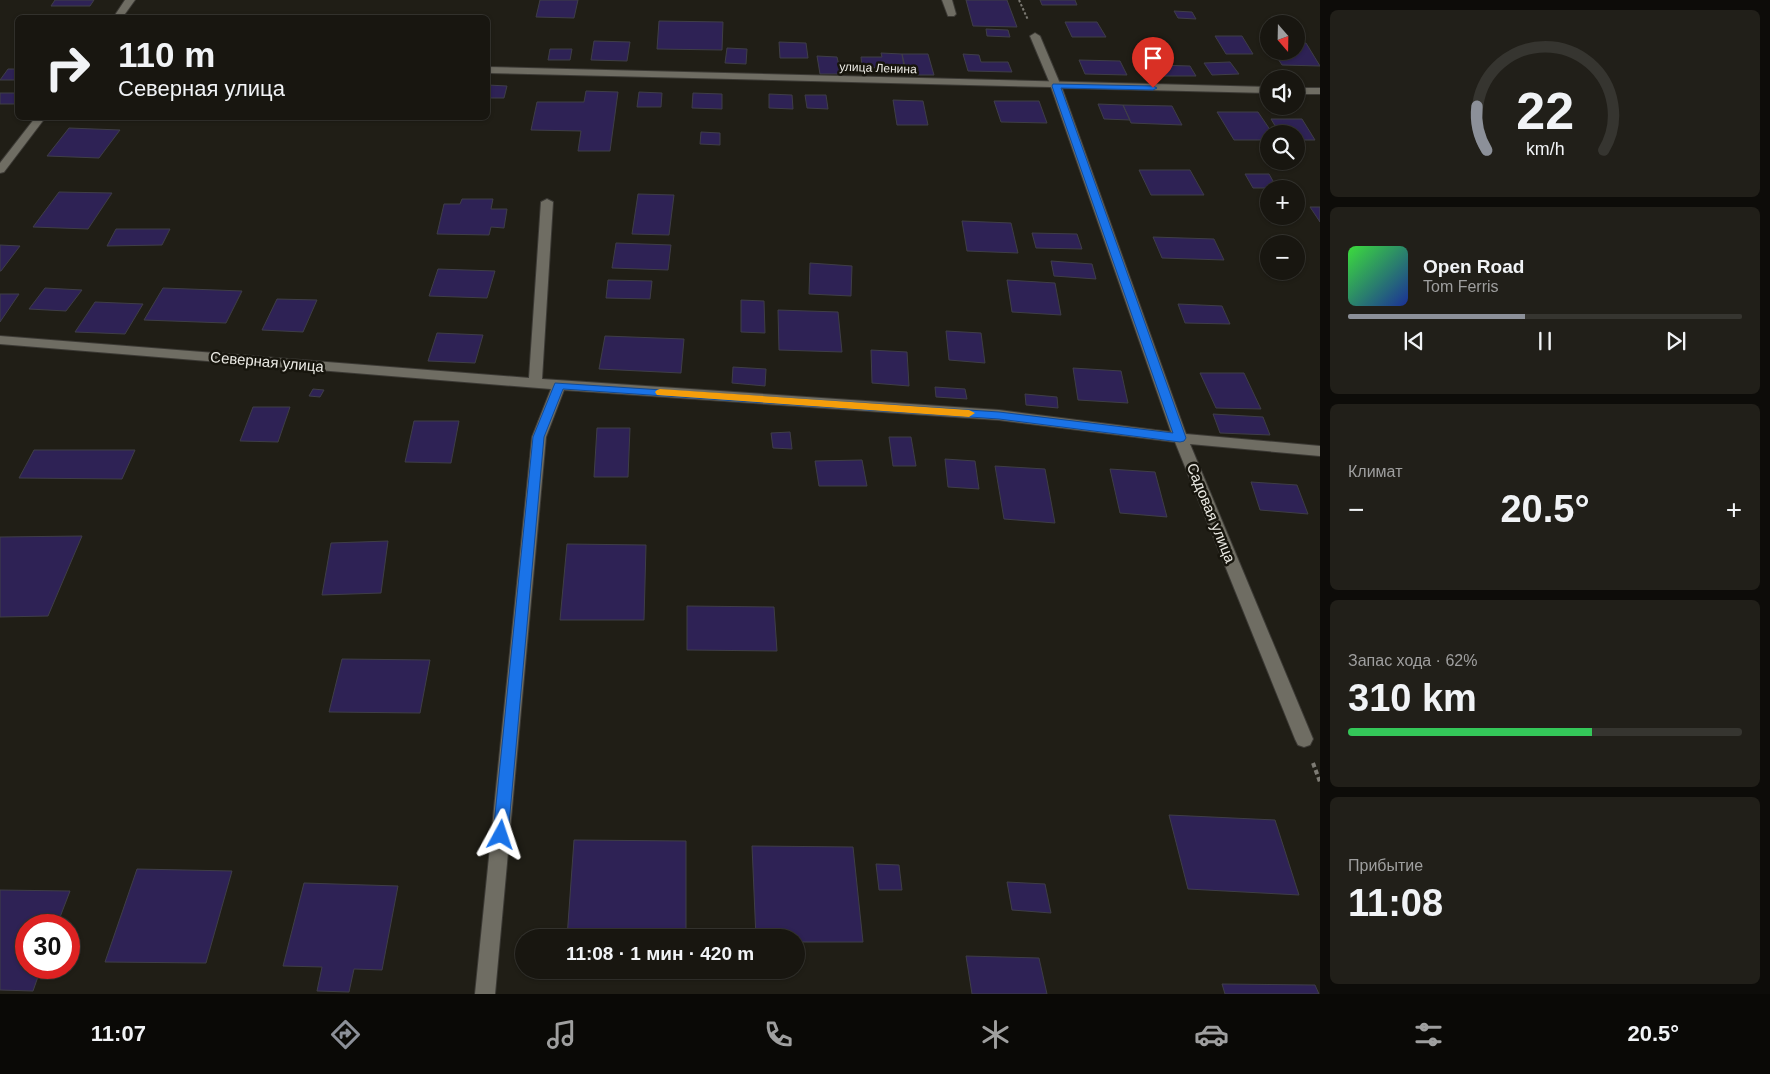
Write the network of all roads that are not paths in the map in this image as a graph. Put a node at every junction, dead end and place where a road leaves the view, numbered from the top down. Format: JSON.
{"nodes":[{"id":1,"x":130,"y":0,"type":"edge"},
{"id":2,"x":947,"y":0,"type":"edge"},
{"id":3,"x":951,"y":14,"type":"dead end"},
{"id":4,"x":119,"y":15,"type":"edge"},
{"id":5,"x":1035,"y":36,"type":"dead end"},
{"id":6,"x":490,"y":70,"type":"edge"},
{"id":7,"x":1056,"y":86,"type":"junction"},
{"id":8,"x":1260,"y":90,"type":"edge"},
{"id":9,"x":1305,"y":91,"type":"edge"},
{"id":10,"x":1320,"y":91,"type":"edge"},
{"id":11,"x":38,"y":120,"type":"edge"},
{"id":12,"x":0,"y":170,"type":"edge"},
{"id":13,"x":547,"y":202,"type":"dead end"},
{"id":14,"x":0,"y":340,"type":"edge"},
{"id":15,"x":535,"y":383,"type":"junction"},
{"id":16,"x":559,"y":385,"type":"junction"},
{"id":17,"x":1180,"y":438,"type":"junction"},
{"id":18,"x":1320,"y":451,"type":"edge"},
{"id":19,"x":1304,"y":739,"type":"dead end"},
{"id":20,"x":485,"y":994,"type":"edge"}],
"edges":[{"from":1,"to":4,"type":"street"},
{"from":2,"to":3,"type":"street"},
{"from":5,"to":7,"type":"street","name":"Садовая улица"},
{"from":6,"to":7,"type":"street","name":"улица Ленина"},
{"from":7,"to":8,"type":"street","name":"улица Ленина"},
{"from":7,"to":17,"type":"street","name":"Садовая улица"},
{"from":9,"to":10,"type":"street"},
{"from":11,"to":12,"type":"street"},
{"from":13,"to":15,"type":"street"},
{"from":14,"to":15,"type":"street","name":"Северная улица"},
{"from":15,"to":16,"type":"street","name":"Северная улица"},
{"from":16,"to":17,"type":"street","name":"Северная улица"},
{"from":16,"to":20,"type":"street"},
{"from":17,"to":18,"type":"street","name":"Северная улица"},
{"from":17,"to":19,"type":"street","name":"Садовая улица"}]}
